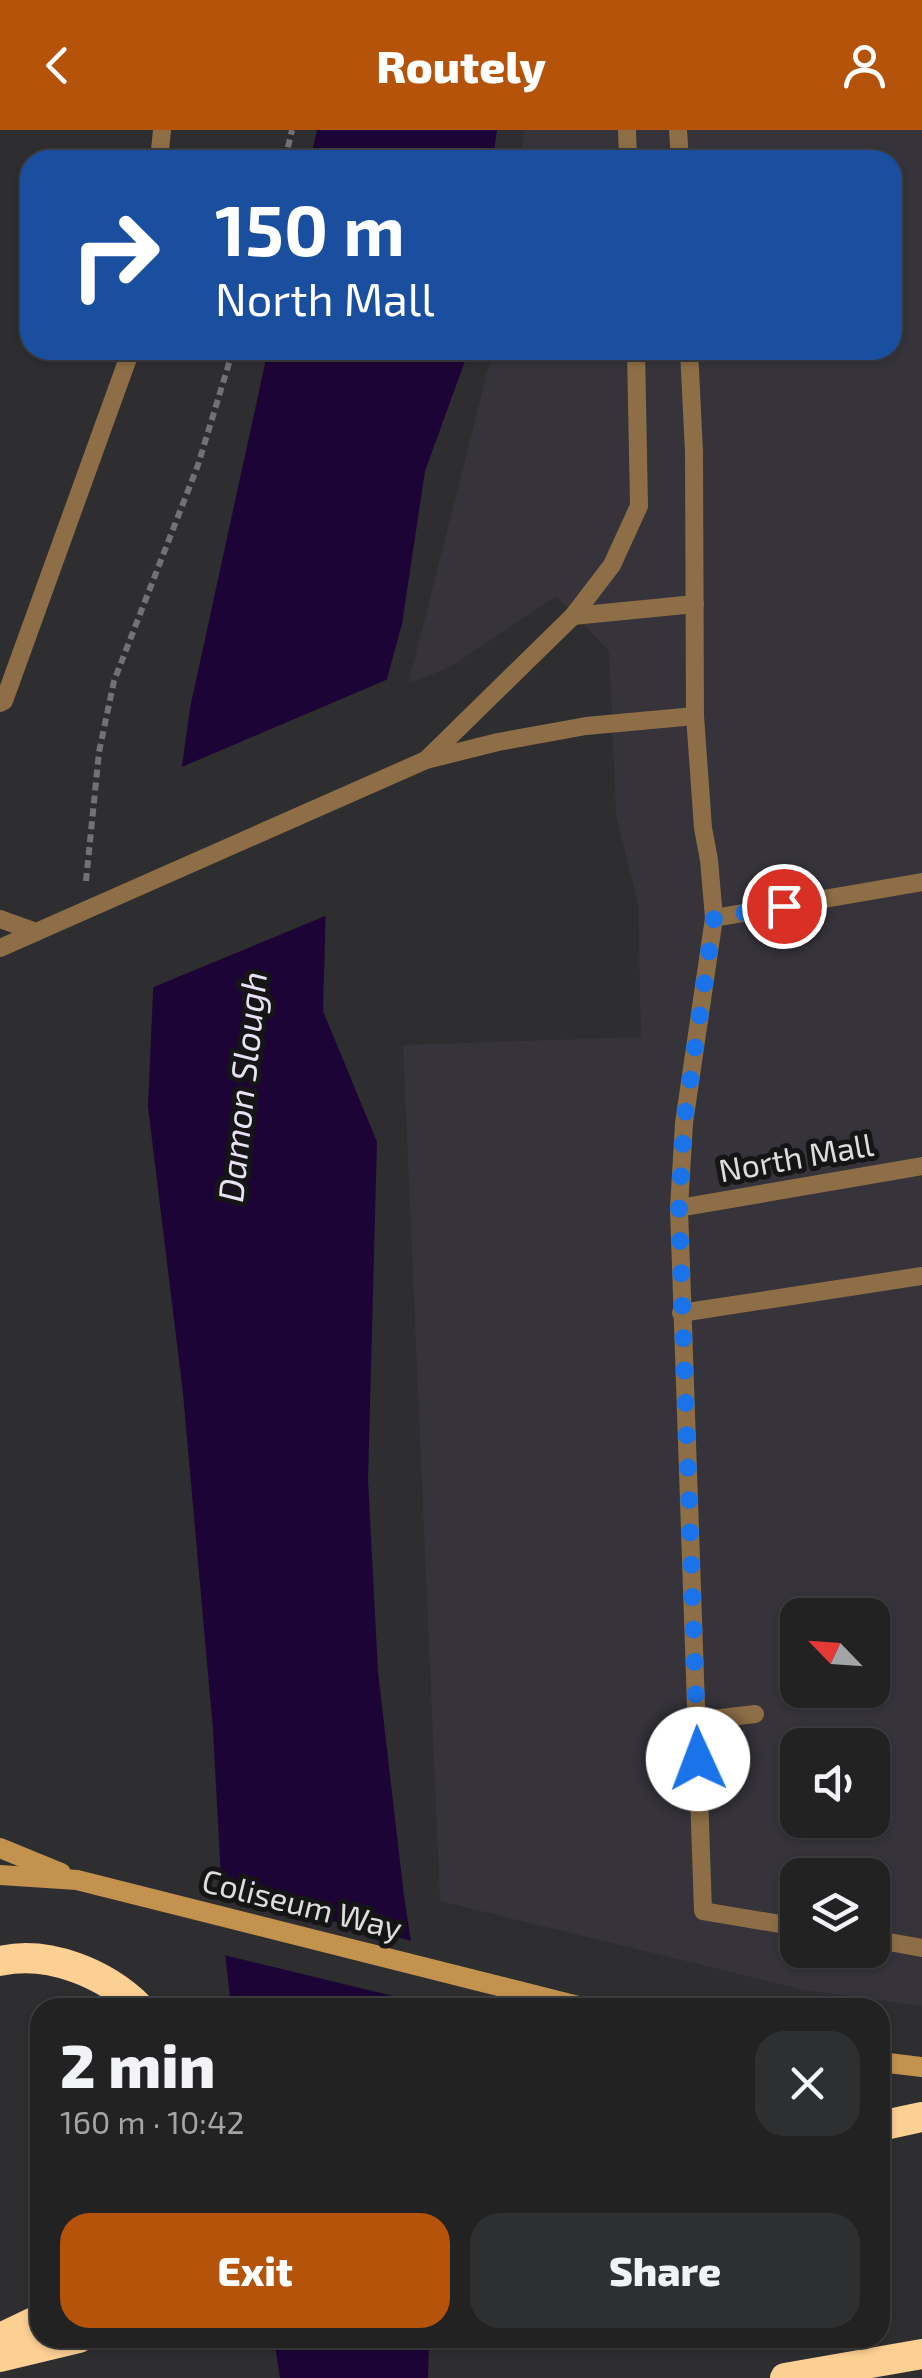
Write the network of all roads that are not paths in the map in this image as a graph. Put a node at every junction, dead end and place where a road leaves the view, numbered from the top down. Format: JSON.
{"nodes":[{"id":1,"x":127,"y":360,"type":"edge"},
{"id":2,"x":636,"y":360,"type":"edge"},
{"id":3,"x":689,"y":360,"type":"edge"},
{"id":4,"x":695,"y":604,"type":"junction"},
{"id":5,"x":572,"y":616,"type":"junction"},
{"id":6,"x":0,"y":703,"type":"edge"},
{"id":7,"x":695,"y":716,"type":"junction"},
{"id":8,"x":418,"y":764,"type":"junction"},
{"id":9,"x":922,"y":882,"type":"edge"},
{"id":10,"x":714,"y":918,"type":"junction"},
{"id":11,"x":0,"y":919,"type":"edge"},
{"id":12,"x":36,"y":932,"type":"junction"},
{"id":13,"x":0,"y":948,"type":"edge"},
{"id":14,"x":922,"y":1166,"type":"edge"},
{"id":15,"x":679,"y":1208,"type":"junction"},
{"id":16,"x":922,"y":1276,"type":"edge"},
{"id":17,"x":681,"y":1314,"type":"junction"},
{"id":18,"x":755,"y":1714,"type":"dead end"},
{"id":19,"x":696,"y":1721,"type":"junction"},
{"id":20,"x":0,"y":1848,"type":"edge"},
{"id":21,"x":0,"y":1875,"type":"edge"},
{"id":22,"x":77,"y":1880,"type":"junction"},
{"id":23,"x":780,"y":1924,"type":"edge"},
{"id":24,"x":890,"y":1943,"type":"edge"},
{"id":25,"x":922,"y":1948,"type":"edge"},
{"id":26,"x":0,"y":1961,"type":"edge"},
{"id":27,"x":131,"y":1998,"type":"edge"},
{"id":28,"x":547,"y":1998,"type":"edge"},
{"id":29,"x":890,"y":2063,"type":"edge"},
{"id":30,"x":922,"y":2066,"type":"edge"},
{"id":31,"x":922,"y":2117,"type":"edge"},
{"id":32,"x":890,"y":2124,"type":"edge"},
{"id":33,"x":30,"y":2324,"type":"edge"},
{"id":34,"x":0,"y":2338,"type":"edge"},
{"id":35,"x":40,"y":2348,"type":"edge"},
{"id":36,"x":922,"y":2354,"type":"edge"},
{"id":37,"x":0,"y":2358,"type":"edge"},
{"id":38,"x":786,"y":2378,"type":"edge"}],
"edges":[{"from":1,"to":6,"type":"lane"},
{"from":2,"to":5,"type":"lane"},
{"from":3,"to":4,"type":"lane"},
{"from":4,"to":5,"type":"lane"},
{"from":4,"to":7,"type":"lane"},
{"from":5,"to":8,"type":"lane"},
{"from":7,"to":8,"type":"lane"},
{"from":7,"to":10,"type":"lane"},
{"from":8,"to":12,"type":"lane"},
{"from":9,"to":10,"type":"lane"},
{"from":10,"to":15,"type":"lane"},
{"from":11,"to":12,"type":"lane"},
{"from":12,"to":13,"type":"lane"},
{"from":14,"to":15,"type":"lane","name":"North Mall"},
{"from":15,"to":17,"type":"lane"},
{"from":16,"to":17,"type":"lane"},
{"from":17,"to":19,"type":"lane"},
{"from":18,"to":19,"type":"lane"},
{"from":19,"to":23,"type":"lane"},
{"from":20,"to":22,"type":"street"},
{"from":21,"to":22,"type":"street","name":"Coliseum Way"},
{"from":22,"to":28,"type":"street","name":"Coliseum Way"},
{"from":24,"to":25,"type":"lane"},
{"from":26,"to":27,"type":"highway"},
{"from":29,"to":30,"type":"street"},
{"from":31,"to":32,"type":"highway"},
{"from":33,"to":34,"type":"highway"},
{"from":35,"to":37,"type":"highway"},
{"from":36,"to":38,"type":"highway"}]}
